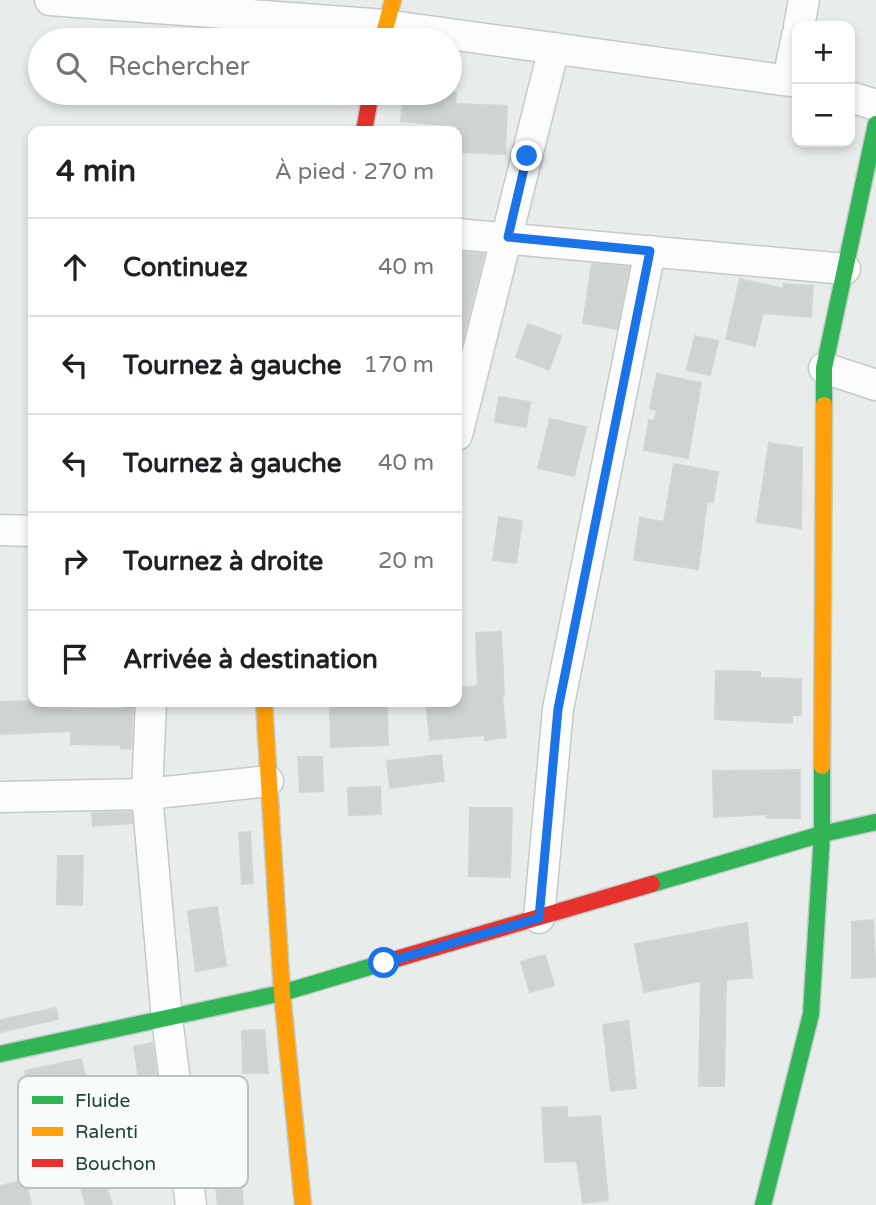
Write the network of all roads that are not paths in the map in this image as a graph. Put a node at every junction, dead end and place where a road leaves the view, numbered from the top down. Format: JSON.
{"nodes":[{"id":1,"x":50,"y":0,"type":"edge"},
{"id":2,"x":804,"y":0,"type":"edge"},
{"id":3,"x":800,"y":21,"type":"edge"},
{"id":4,"x":386,"y":22,"type":"edge"},
{"id":5,"x":425,"y":28,"type":"edge"},
{"id":6,"x":462,"y":34,"type":"edge"},
{"id":7,"x":554,"y":48,"type":"junction"},
{"id":8,"x":792,"y":80,"type":"edge"},
{"id":9,"x":855,"y":99,"type":"edge"},
{"id":10,"x":369,"y":105,"type":"edge"},
{"id":11,"x":876,"y":105,"type":"edge"},
{"id":12,"x":876,"y":124,"type":"edge"},
{"id":13,"x":365,"y":126,"type":"edge"},
{"id":14,"x":462,"y":234,"type":"edge"},
{"id":15,"x":508,"y":237,"type":"junction"},
{"id":16,"x":650,"y":251,"type":"junction"},
{"id":17,"x":845,"y":269,"type":"junction"},
{"id":18,"x":824,"y":368,"type":"junction"},
{"id":19,"x":876,"y":385,"type":"edge"},
{"id":20,"x":462,"y":416,"type":"edge"},
{"id":21,"x":0,"y":530,"type":"edge"},
{"id":22,"x":28,"y":531,"type":"edge"},
{"id":23,"x":150,"y":707,"type":"edge"},
{"id":24,"x":264,"y":707,"type":"edge"},
{"id":25,"x":268,"y":781,"type":"junction"},
{"id":26,"x":147,"y":794,"type":"junction"},
{"id":27,"x":0,"y":797,"type":"edge"},
{"id":28,"x":876,"y":822,"type":"edge"},
{"id":29,"x":822,"y":834,"type":"junction"},
{"id":30,"x":539,"y":918,"type":"junction"},
{"id":31,"x":282,"y":993,"type":"junction"},
{"id":32,"x":167,"y":1018,"type":"junction"},
{"id":33,"x":0,"y":1054,"type":"edge"},
{"id":34,"x":174,"y":1076,"type":"edge"},
{"id":35,"x":303,"y":1205,"type":"edge"},
{"id":36,"x":763,"y":1205,"type":"edge"}],
"edges":[{"from":1,"to":4,"type":"street"},
{"from":2,"to":3,"type":"street"},
{"from":4,"to":5,"type":"street"},
{"from":6,"to":7,"type":"street"},
{"from":7,"to":8,"type":"street"},
{"from":7,"to":15,"type":"street"},
{"from":9,"to":11,"type":"street"},
{"from":10,"to":13,"type":"street"},
{"from":12,"to":17,"type":"street"},
{"from":14,"to":15,"type":"street"},
{"from":15,"to":16,"type":"street"},
{"from":15,"to":20,"type":"street"},
{"from":16,"to":17,"type":"street"},
{"from":16,"to":30,"type":"street"},
{"from":17,"to":18,"type":"street"},
{"from":18,"to":19,"type":"street"},
{"from":18,"to":29,"type":"street"},
{"from":21,"to":22,"type":"street"},
{"from":23,"to":26,"type":"street"},
{"from":24,"to":25,"type":"street"},
{"from":25,"to":26,"type":"street"},
{"from":25,"to":31,"type":"street"},
{"from":26,"to":27,"type":"street"},
{"from":26,"to":32,"type":"street"},
{"from":28,"to":29,"type":"street"},
{"from":29,"to":30,"type":"street"},
{"from":29,"to":36,"type":"street"},
{"from":30,"to":31,"type":"street"},
{"from":31,"to":32,"type":"street"},
{"from":31,"to":35,"type":"street"},
{"from":32,"to":33,"type":"street"},
{"from":32,"to":34,"type":"street"}]}
